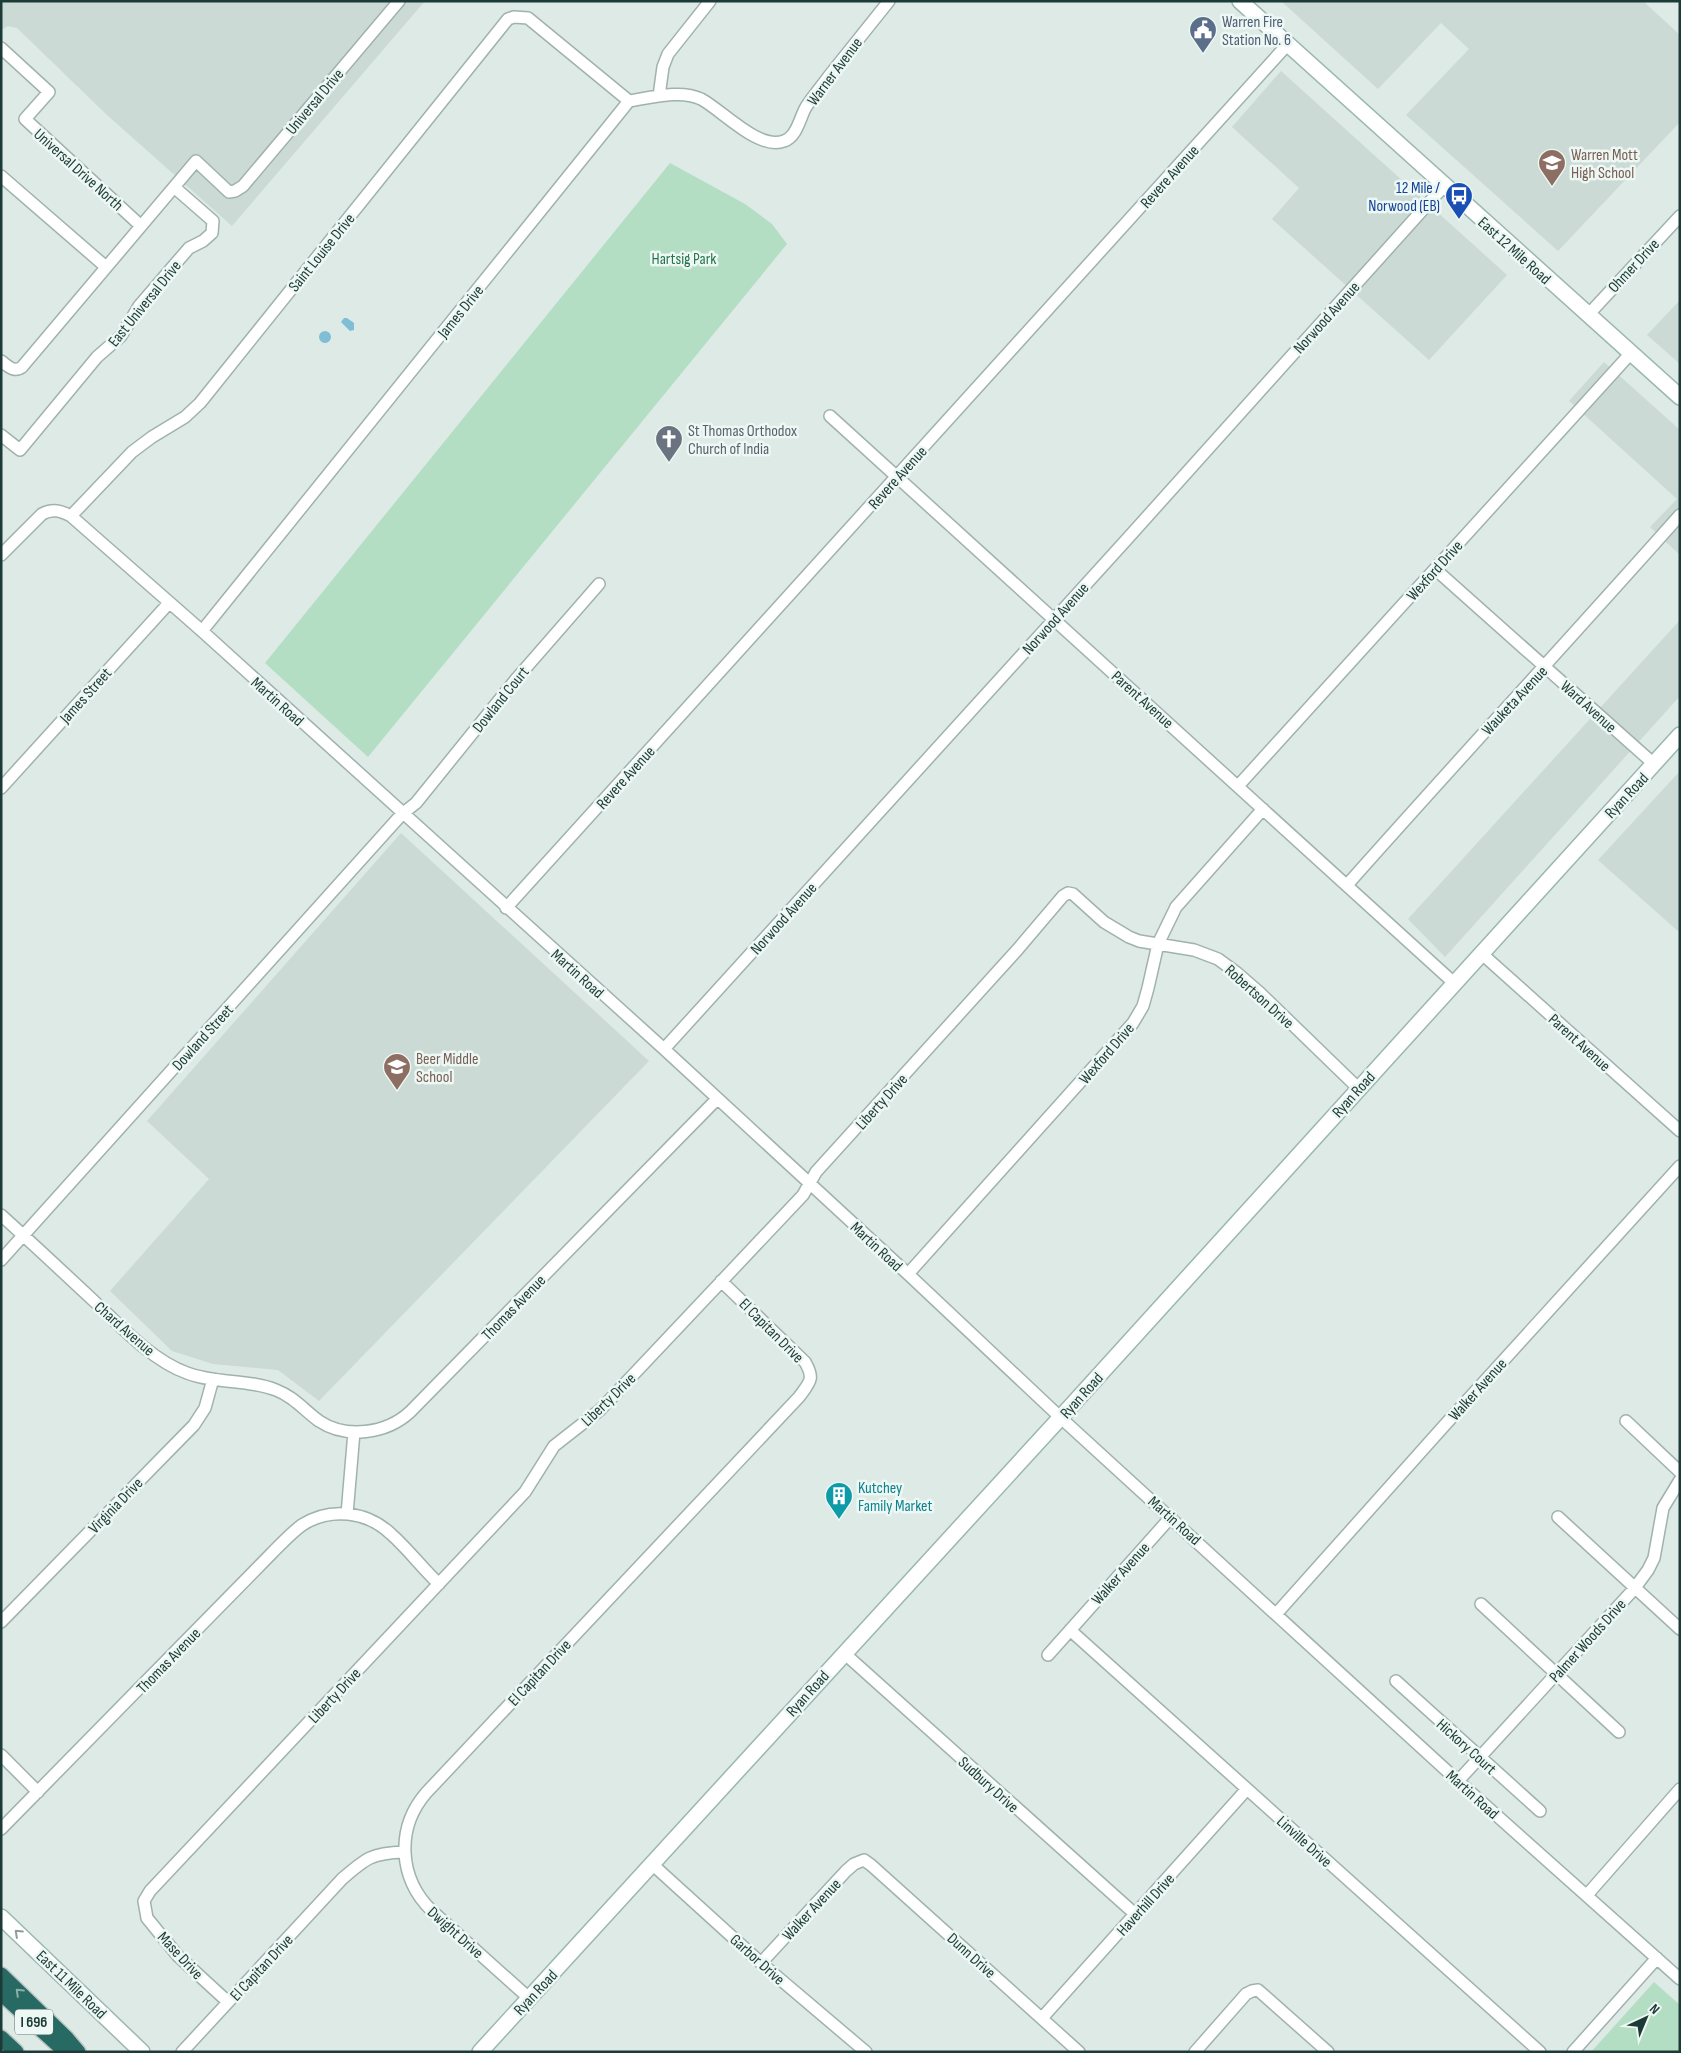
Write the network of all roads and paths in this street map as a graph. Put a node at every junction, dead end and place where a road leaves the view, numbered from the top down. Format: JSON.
{"nodes":[{"id":1,"x":398,"y":1,"type":"edge"},
{"id":2,"x":710,"y":1,"type":"edge"},
{"id":3,"x":889,"y":1,"type":"edge"},
{"id":4,"x":1240,"y":1,"type":"edge"},
{"id":5,"x":1287,"y":45,"type":"junction"},
{"id":6,"x":1,"y":48,"type":"edge"},
{"id":7,"x":659,"y":96,"type":"junction"},
{"id":8,"x":629,"y":100,"type":"junction"},
{"id":9,"x":1,"y":176,"type":"edge"},
{"id":10,"x":1444,"y":186,"type":"junction"},
{"id":11,"x":174,"y":187,"type":"junction"},
{"id":12,"x":1680,"y":216,"type":"edge"},
{"id":13,"x":141,"y":226,"type":"junction"},
{"id":14,"x":106,"y":268,"type":"junction"},
{"id":15,"x":1588,"y":314,"type":"junction"},
{"id":16,"x":1631,"y":353,"type":"junction"},
{"id":17,"x":1,"y":361,"type":"edge"},
{"id":18,"x":1680,"y":397,"type":"edge"},
{"id":19,"x":830,"y":416,"type":"dead end"},
{"id":20,"x":1,"y":435,"type":"edge"},
{"id":21,"x":897,"y":477,"type":"junction"},
{"id":22,"x":1680,"y":515,"type":"edge"},
{"id":23,"x":72,"y":516,"type":"junction"},
{"id":24,"x":1,"y":555,"type":"edge"},
{"id":25,"x":1435,"y":569,"type":"junction"},
{"id":26,"x":599,"y":584,"type":"dead end"},
{"id":27,"x":169,"y":603,"type":"junction"},
{"id":28,"x":1055,"y":618,"type":"junction"},
{"id":29,"x":202,"y":631,"type":"junction"},
{"id":30,"x":1546,"y":666,"type":"junction"},
{"id":31,"x":1680,"y":735,"type":"edge"},
{"id":32,"x":1654,"y":764,"type":"junction"},
{"id":33,"x":1238,"y":786,"type":"junction"},
{"id":34,"x":1,"y":788,"type":"edge"},
{"id":35,"x":1263,"y":808,"type":"junction"},
{"id":36,"x":402,"y":814,"type":"junction"},
{"id":37,"x":1347,"y":885,"type":"junction"},
{"id":38,"x":1068,"y":893,"type":"joint"},
{"id":39,"x":506,"y":908,"type":"junction"},
{"id":40,"x":1158,"y":944,"type":"junction"},
{"id":41,"x":1481,"y":953,"type":"junction"},
{"id":42,"x":1454,"y":983,"type":"junction"},
{"id":43,"x":664,"y":1049,"type":"junction"},
{"id":44,"x":1358,"y":1088,"type":"junction"},
{"id":45,"x":717,"y":1099,"type":"junction"},
{"id":46,"x":1680,"y":1131,"type":"edge"},
{"id":47,"x":1680,"y":1166,"type":"edge"},
{"id":48,"x":810,"y":1184,"type":"junction"},
{"id":49,"x":1,"y":1215,"type":"edge"},
{"id":50,"x":23,"y":1235,"type":"junction"},
{"id":51,"x":1,"y":1260,"type":"edge"},
{"id":52,"x":908,"y":1274,"type":"junction"},
{"id":53,"x":721,"y":1281,"type":"junction"},
{"id":54,"x":213,"y":1379,"type":"junction"},
{"id":55,"x":1061,"y":1418,"type":"junction"},
{"id":56,"x":1626,"y":1421,"type":"dead end"},
{"id":57,"x":354,"y":1432,"type":"junction"},
{"id":58,"x":1680,"y":1472,"type":"edge"},
{"id":59,"x":1680,"y":1480,"type":"edge"},
{"id":60,"x":347,"y":1514,"type":"junction"},
{"id":61,"x":1171,"y":1516,"type":"junction"},
{"id":62,"x":1558,"y":1517,"type":"dead end"},
{"id":63,"x":439,"y":1584,"type":"junction"},
{"id":64,"x":1634,"y":1589,"type":"junction"},
{"id":65,"x":1481,"y":1604,"type":"dead end"},
{"id":66,"x":1277,"y":1613,"type":"junction"},
{"id":67,"x":1,"y":1622,"type":"edge"},
{"id":68,"x":1070,"y":1630,"type":"junction"},
{"id":69,"x":1680,"y":1630,"type":"edge"},
{"id":70,"x":844,"y":1653,"type":"junction"},
{"id":71,"x":1048,"y":1655,"type":"dead end"},
{"id":72,"x":1556,"y":1674,"type":"junction"},
{"id":73,"x":1396,"y":1681,"type":"dead end"},
{"id":74,"x":1619,"y":1732,"type":"dead end"},
{"id":75,"x":1,"y":1755,"type":"edge"},
{"id":76,"x":1480,"y":1758,"type":"junction"},
{"id":77,"x":1458,"y":1781,"type":"junction"},
{"id":78,"x":1247,"y":1789,"type":"junction"},
{"id":79,"x":1680,"y":1789,"type":"edge"},
{"id":80,"x":38,"y":1792,"type":"junction"},
{"id":81,"x":1540,"y":1811,"type":"dead end"},
{"id":82,"x":1,"y":1830,"type":"edge"},
{"id":83,"x":404,"y":1852,"type":"junction"},
{"id":84,"x":864,"y":1860,"type":"joint"},
{"id":85,"x":652,"y":1864,"type":"junction"},
{"id":86,"x":1587,"y":1895,"type":"junction"},
{"id":87,"x":144,"y":1901,"type":"joint"},
{"id":88,"x":1135,"y":1914,"type":"junction"},
{"id":89,"x":1,"y":1917,"type":"edge"},
{"id":90,"x":1657,"y":1958,"type":"junction"},
{"id":91,"x":762,"y":1963,"type":"junction"},
{"id":92,"x":1,"y":1975,"type":"edge"},
{"id":93,"x":1680,"y":1979,"type":"edge"},
{"id":94,"x":1,"y":1993,"type":"edge"},
{"id":95,"x":530,"y":1998,"type":"junction"},
{"id":96,"x":228,"y":2002,"type":"junction"},
{"id":97,"x":1042,"y":2018,"type":"junction"},
{"id":98,"x":1,"y":2038,"type":"edge"},
{"id":99,"x":16,"y":2052,"type":"edge"},
{"id":100,"x":66,"y":2052,"type":"edge"},
{"id":101,"x":78,"y":2052,"type":"edge"},
{"id":102,"x":142,"y":2052,"type":"edge"},
{"id":103,"x":182,"y":2052,"type":"edge"},
{"id":104,"x":480,"y":2052,"type":"edge"},
{"id":105,"x":866,"y":2052,"type":"edge"},
{"id":106,"x":1079,"y":2052,"type":"edge"},
{"id":107,"x":1196,"y":2052,"type":"edge"},
{"id":108,"x":1328,"y":2052,"type":"edge"},
{"id":109,"x":1540,"y":2052,"type":"edge"},
{"id":110,"x":1573,"y":2052,"type":"edge"}],
"edges":[{"from":1,"to":11,"type":"street","name":"Universal Drive"},
{"from":2,"to":7,"type":"street"},
{"from":3,"to":7,"type":"street","name":"Warner Avenue"},
{"from":4,"to":5,"type":"main road","name":"East 12 Mile Road"},
{"from":5,"to":10,"type":"main road","name":"East 12 Mile Road"},
{"from":5,"to":21,"type":"street","name":"Revere Avenue"},
{"from":6,"to":13,"type":"street","name":"Universal Drive North"},
{"from":7,"to":8,"type":"street"},
{"from":8,"to":23,"type":"street","name":"Saint Louise Drive"},
{"from":8,"to":29,"type":"street","name":"James Drive"},
{"from":9,"to":14,"type":"street"},
{"from":10,"to":15,"type":"main road","name":"East 12 Mile Road"},
{"from":10,"to":28,"type":"street","name":"Norwood Avenue"},
{"from":11,"to":13,"type":"street","name":"Universal Drive"},
{"from":11,"to":20,"type":"street","name":"East Universal Drive"},
{"from":12,"to":15,"type":"street","name":"Ohmer Drive"},
{"from":13,"to":14,"type":"street","name":"Universal Drive"},
{"from":14,"to":17,"type":"street","name":"Universal Drive"},
{"from":15,"to":16,"type":"main road","name":"East 12 Mile Road"},
{"from":16,"to":18,"type":"main road","name":"East 12 Mile Road"},
{"from":16,"to":25,"type":"street","name":"Wexford Drive"},
{"from":19,"to":21,"type":"street","name":"Parent Avenue"},
{"from":21,"to":28,"type":"street","name":"Parent Avenue"},
{"from":21,"to":39,"type":"street","name":"Revere Avenue"},
{"from":22,"to":30,"type":"street","name":"Wauketa Avenue"},
{"from":23,"to":24,"type":"street"},
{"from":23,"to":27,"type":"street","name":"Martin Road"},
{"from":25,"to":30,"type":"street","name":"Ward Avenue"},
{"from":25,"to":33,"type":"street","name":"Wexford Drive"},
{"from":26,"to":36,"type":"street","name":"Dowland Court"},
{"from":27,"to":29,"type":"street","name":"Martin Road"},
{"from":27,"to":34,"type":"street","name":"James Street"},
{"from":28,"to":33,"type":"street","name":"Parent Avenue"},
{"from":28,"to":43,"type":"street","name":"Norwood Avenue"},
{"from":29,"to":36,"type":"street","name":"Martin Road"},
{"from":30,"to":32,"type":"street","name":"Ward Avenue"},
{"from":30,"to":37,"type":"street","name":"Wauketa Avenue"},
{"from":31,"to":32,"type":"main road","name":"Ryan Road"},
{"from":32,"to":41,"type":"main road","name":"Ryan Road"},
{"from":33,"to":35,"type":"street","name":"Parent Avenue"},
{"from":35,"to":37,"type":"street","name":"Parent Avenue"},
{"from":35,"to":40,"type":"street","name":"Wexford Drive"},
{"from":36,"to":39,"type":"street","name":"Martin Road"},
{"from":36,"to":50,"type":"street","name":"Dowland Street"},
{"from":37,"to":42,"type":"street","name":"Parent Avenue"},
{"from":38,"to":40,"type":"street","name":"Robertson Drive"},
{"from":38,"to":48,"type":"street","name":"Liberty Drive"},
{"from":39,"to":43,"type":"street","name":"Martin Road"},
{"from":40,"to":44,"type":"street","name":"Robertson Drive"},
{"from":40,"to":52,"type":"street","name":"Wexford Drive"},
{"from":41,"to":42,"type":"main road","name":"Ryan Road"},
{"from":41,"to":46,"type":"street","name":"Parent Avenue"},
{"from":42,"to":44,"type":"main road","name":"Ryan Road"},
{"from":43,"to":45,"type":"street","name":"Martin Road"},
{"from":44,"to":55,"type":"main road","name":"Ryan Road"},
{"from":45,"to":48,"type":"street","name":"Martin Road"},
{"from":45,"to":57,"type":"street","name":"Thomas Avenue"},
{"from":47,"to":66,"type":"street","name":"Walker Avenue"},
{"from":48,"to":52,"type":"street","name":"Martin Road"},
{"from":48,"to":53,"type":"street","name":"Liberty Drive"},
{"from":49,"to":50,"type":"street","name":"Chard Avenue"},
{"from":50,"to":51,"type":"street","name":"Dowland Street"},
{"from":50,"to":54,"type":"street","name":"Chard Avenue"},
{"from":52,"to":55,"type":"street","name":"Martin Road"},
{"from":53,"to":63,"type":"street","name":"Liberty Drive"},
{"from":53,"to":83,"type":"street","name":"El Capitan Drive"},
{"from":54,"to":57,"type":"street","name":"Chard Avenue"},
{"from":54,"to":67,"type":"street","name":"Virginia Drive"},
{"from":55,"to":61,"type":"street","name":"Martin Road"},
{"from":55,"to":70,"type":"main road","name":"Ryan Road"},
{"from":56,"to":58,"type":"street"},
{"from":57,"to":60,"type":"street"},
{"from":59,"to":64,"type":"street","name":"Palmer Woods Drive"},
{"from":60,"to":63,"type":"street","name":"Thomas Avenue"},
{"from":60,"to":80,"type":"street","name":"Thomas Avenue"},
{"from":61,"to":66,"type":"street","name":"Martin Road"},
{"from":61,"to":68,"type":"street","name":"Walker Avenue"},
{"from":62,"to":64,"type":"street"},
{"from":63,"to":87,"type":"street","name":"Liberty Drive"},
{"from":64,"to":69,"type":"street"},
{"from":64,"to":72,"type":"street","name":"Palmer Woods Drive"},
{"from":65,"to":72,"type":"street"},
{"from":66,"to":77,"type":"street","name":"Martin Road"},
{"from":68,"to":71,"type":"street","name":"Walker Avenue"},
{"from":68,"to":78,"type":"street","name":"Linville Drive"},
{"from":70,"to":85,"type":"main road","name":"Ryan Road"},
{"from":70,"to":88,"type":"street","name":"Sudbury Drive"},
{"from":72,"to":74,"type":"street"},
{"from":72,"to":76,"type":"street","name":"Palmer Woods Drive"},
{"from":73,"to":76,"type":"street","name":"Hickory Court"},
{"from":75,"to":80,"type":"street"},
{"from":76,"to":77,"type":"street","name":"Palmer Woods Drive"},
{"from":76,"to":81,"type":"street","name":"Hickory Court"},
{"from":77,"to":86,"type":"street","name":"Martin Road"},
{"from":78,"to":88,"type":"street","name":"Haverhill Drive"},
{"from":78,"to":109,"type":"street","name":"Linville Drive"},
{"from":79,"to":86,"type":"street"},
{"from":80,"to":82,"type":"street","name":"Thomas Avenue"},
{"from":83,"to":95,"type":"street","name":"Dwight Drive"},
{"from":83,"to":96,"type":"street","name":"El Capitan Drive"},
{"from":84,"to":91,"type":"street","name":"Walker Avenue"},
{"from":84,"to":97,"type":"street","name":"Dunn Drive"},
{"from":85,"to":91,"type":"street","name":"Garbor Drive"},
{"from":85,"to":95,"type":"main road","name":"Ryan Road"},
{"from":86,"to":90,"type":"street","name":"Martin Road"},
{"from":87,"to":96,"type":"street","name":"Mase Drive"},
{"from":88,"to":97,"type":"street","name":"Haverhill Drive"},
{"from":102,"to":89,"type":"main road","name":"East 11 Mile Road","one_way":true},
{"from":90,"to":93,"type":"street","name":"Martin Road"},
{"from":90,"to":110,"type":"street"},
{"from":91,"to":105,"type":"street","name":"Garbor Drive"},
{"from":101,"to":92,"type":"highway","one_way":true},
{"from":94,"to":100,"type":"highway","number":"I 696"},
{"from":95,"to":104,"type":"main road","name":"Ryan Road"},
{"from":96,"to":103,"type":"street","name":"El Capitan Drive"},
{"from":97,"to":106,"type":"street","name":"Dunn Drive"},
{"from":98,"to":99,"type":"highway","number":"I 696"},
{"from":107,"to":108,"type":"street"}]}
